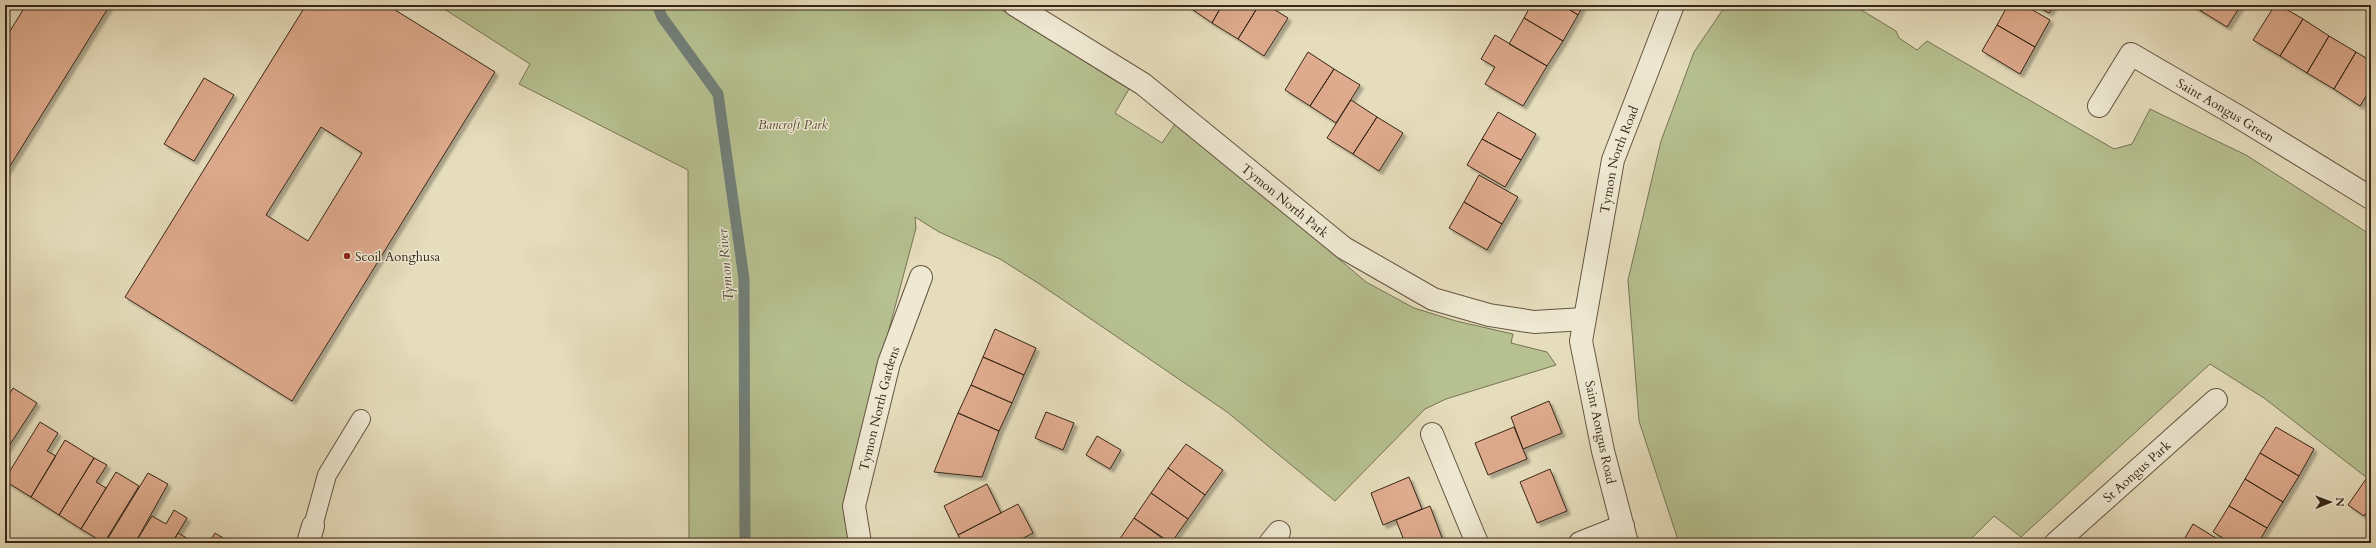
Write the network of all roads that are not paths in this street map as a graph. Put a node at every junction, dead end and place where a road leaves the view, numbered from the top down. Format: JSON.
{"nodes":[{"id":1,"x":1015,"y":5,"type":"edge"},
{"id":2,"x":1673,"y":5,"type":"edge"},
{"id":3,"x":2099,"y":106,"type":"dead end"},
{"id":4,"x":2371,"y":198,"type":"edge"},
{"id":5,"x":921,"y":277,"type":"dead end"},
{"id":6,"x":1584,"y":319,"type":"junction"},
{"id":7,"x":2216,"y":400,"type":"dead end"},
{"id":8,"x":361,"y":419,"type":"dead end"},
{"id":9,"x":1432,"y":434,"type":"dead end"},
{"id":10,"x":311,"y":535,"type":"edge"},
{"id":11,"x":1625,"y":535,"type":"edge"},
{"id":12,"x":860,"y":543,"type":"edge"},
{"id":13,"x":1477,"y":543,"type":"edge"},
{"id":14,"x":1580,"y":543,"type":"edge"},
{"id":15,"x":2056,"y":543,"type":"edge"}],
"edges":[{"from":1,"to":6,"type":"street","name":"Tymon North Park"},
{"from":2,"to":6,"type":"street","name":"Tymon North Road"},
{"from":3,"to":4,"type":"street","name":"Saint Aongus Green"},
{"from":5,"to":12,"type":"street","name":"Tymon North Gardens"},
{"from":6,"to":11,"type":"street","name":"Saint Aongus Road"},
{"from":7,"to":15,"type":"street","name":"St Aongus Park"},
{"from":8,"to":10,"type":"lane"},
{"from":9,"to":13,"type":"street"},
{"from":11,"to":14,"type":"street"}]}
